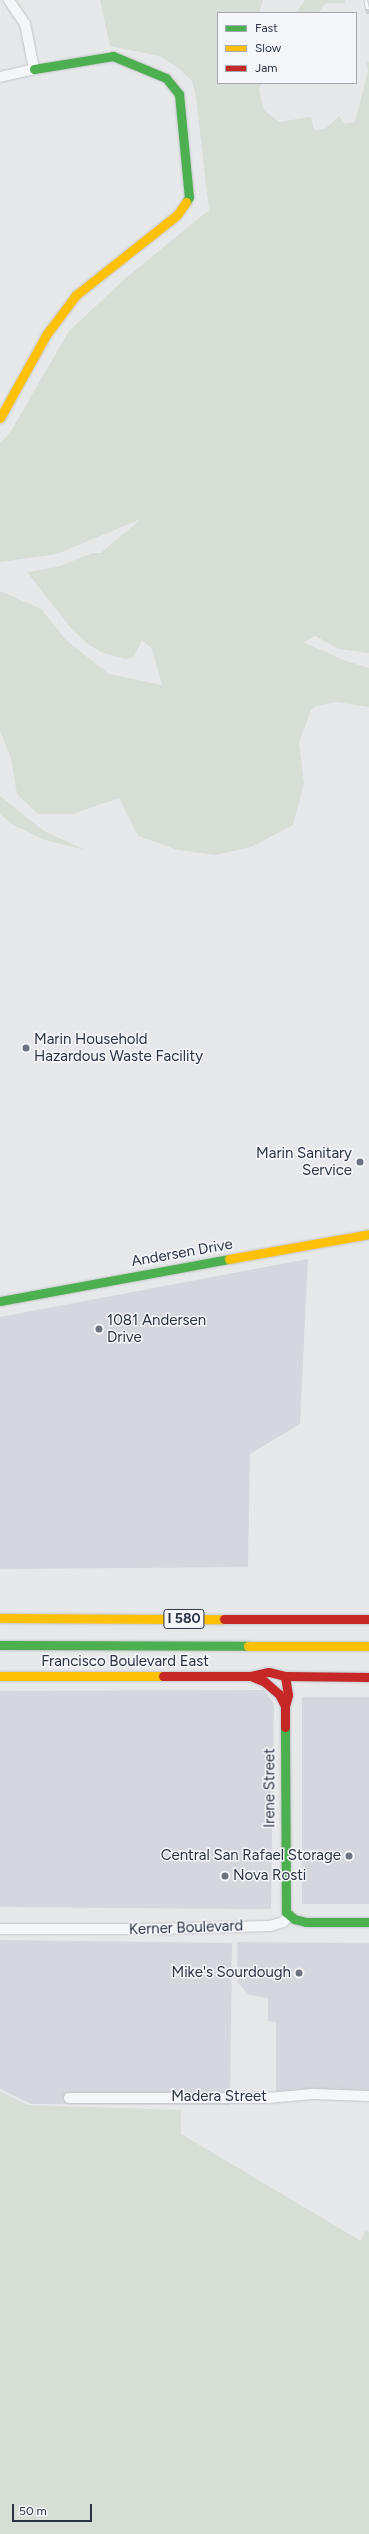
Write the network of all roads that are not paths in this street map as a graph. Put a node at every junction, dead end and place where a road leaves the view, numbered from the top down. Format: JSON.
{"nodes":[{"id":1,"x":9,"y":0,"type":"edge"},
{"id":2,"x":34,"y":69,"type":"junction"},
{"id":3,"x":0,"y":77,"type":"edge"},
{"id":4,"x":0,"y":418,"type":"edge"},
{"id":5,"x":369,"y":1234,"type":"edge"},
{"id":6,"x":0,"y":1301,"type":"edge"},
{"id":7,"x":0,"y":1618,"type":"edge"},
{"id":8,"x":369,"y":1619,"type":"edge"},
{"id":9,"x":0,"y":1645,"type":"edge"},
{"id":10,"x":369,"y":1646,"type":"edge"},
{"id":11,"x":0,"y":1676,"type":"edge"},
{"id":12,"x":251,"y":1676,"type":"junction"},
{"id":13,"x":285,"y":1676,"type":"junction"},
{"id":14,"x":369,"y":1676,"type":"edge"},
{"id":15,"x":284,"y":1706,"type":"junction"},
{"id":16,"x":289,"y":1916,"type":"junction"},
{"id":17,"x":369,"y":1922,"type":"edge"},
{"id":18,"x":0,"y":1929,"type":"edge"},
{"id":19,"x":369,"y":2096,"type":"edge"},
{"id":20,"x":69,"y":2098,"type":"dead end"}],
"edges":[{"from":1,"to":2,"type":"street"},
{"from":2,"to":3,"type":"street"},
{"from":2,"to":4,"type":"main road"},
{"from":5,"to":6,"type":"main road","name":"Andersen Drive"},
{"from":7,"to":8,"type":"main road","number":"I 580"},
{"from":9,"to":10,"type":"main road","number":"I 580"},
{"from":11,"to":12,"type":"main road","name":"Francisco Boulevard East"},
{"from":12,"to":13,"type":"main road","name":"Francisco Boulevard East"},
{"from":12,"to":15,"type":"main road","name":"Francisco Boulevard East"},
{"from":13,"to":14,"type":"main road","name":"Francisco Boulevard East"},
{"from":13,"to":15,"type":"main road","name":"Irene Street"},
{"from":15,"to":16,"type":"main road","name":"Irene Street"},
{"from":16,"to":17,"type":"main road"},
{"from":16,"to":18,"type":"street","name":"Kerner Boulevard"},
{"from":19,"to":20,"type":"street","name":"Madera Street"}]}
